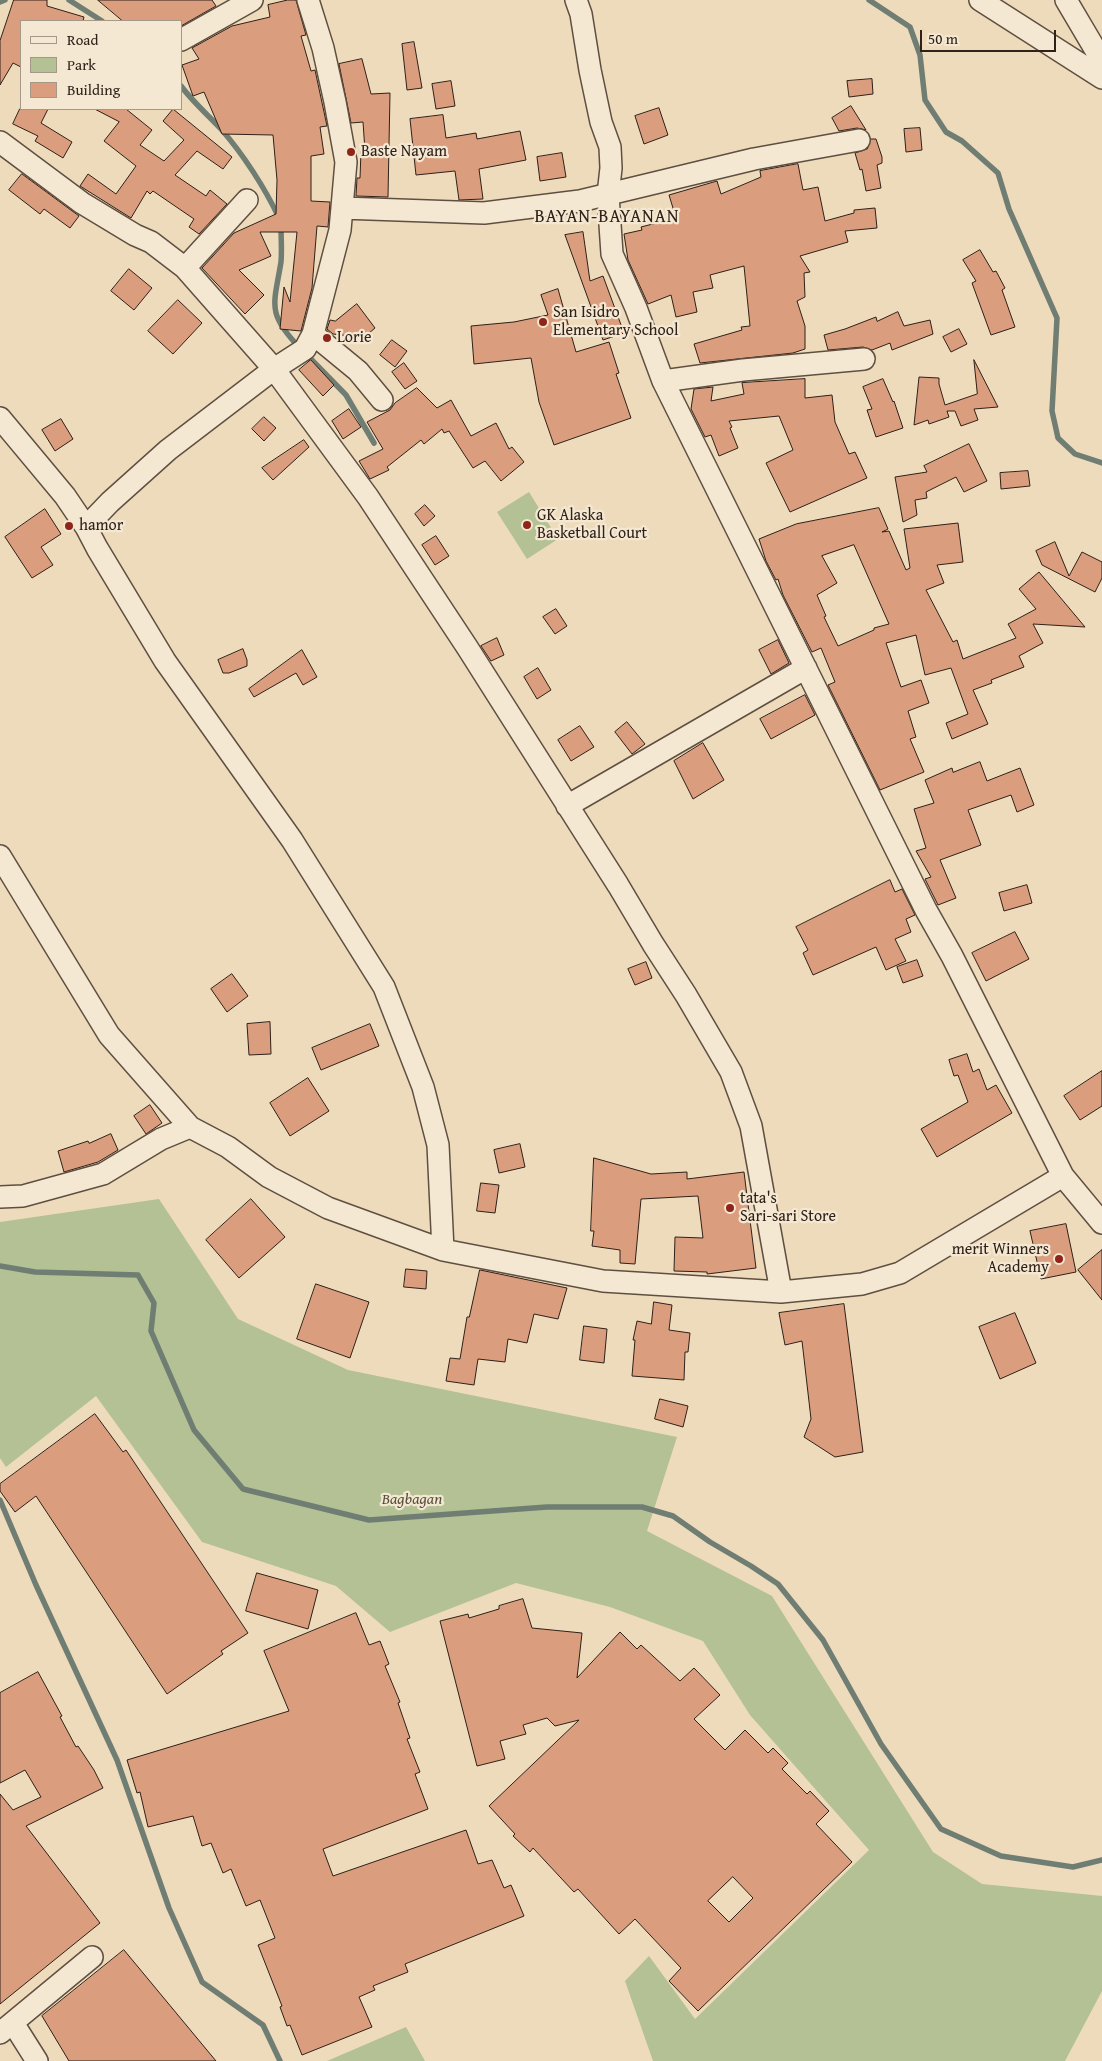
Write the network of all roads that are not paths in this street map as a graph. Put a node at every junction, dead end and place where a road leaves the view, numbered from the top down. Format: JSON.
{"nodes":[{"id":1,"x":252,"y":0,"type":"edge"},
{"id":2,"x":308,"y":0,"type":"edge"},
{"id":3,"x":576,"y":0,"type":"edge"},
{"id":4,"x":980,"y":0,"type":"edge"},
{"id":5,"x":1066,"y":0,"type":"edge"},
{"id":6,"x":182,"y":39,"type":"edge"},
{"id":7,"x":1102,"y":61,"type":"edge"},
{"id":8,"x":1102,"y":78,"type":"edge"},
{"id":9,"x":859,"y":140,"type":"dead end"},
{"id":10,"x":0,"y":142,"type":"edge"},
{"id":11,"x":608,"y":196,"type":"junction"},
{"id":12,"x":247,"y":200,"type":"dead end"},
{"id":13,"x":342,"y":208,"type":"junction"},
{"id":14,"x":185,"y":268,"type":"junction"},
{"id":15,"x":306,"y":345,"type":"junction"},
{"id":16,"x":864,"y":359,"type":"dead end"},
{"id":17,"x":274,"y":369,"type":"junction"},
{"id":18,"x":663,"y":381,"type":"junction"},
{"id":19,"x":382,"y":400,"type":"dead end"},
{"id":20,"x":0,"y":418,"type":"edge"},
{"id":21,"x":86,"y":527,"type":"junction"},
{"id":22,"x":806,"y":668,"type":"junction"},
{"id":23,"x":567,"y":806,"type":"junction"},
{"id":24,"x":0,"y":856,"type":"edge"},
{"id":25,"x":190,"y":1127,"type":"junction"},
{"id":26,"x":1063,"y":1176,"type":"junction"},
{"id":27,"x":0,"y":1198,"type":"edge"},
{"id":28,"x":1102,"y":1224,"type":"edge"},
{"id":29,"x":442,"y":1250,"type":"junction"},
{"id":30,"x":781,"y":1292,"type":"junction"},
{"id":31,"x":92,"y":1957,"type":"dead end"},
{"id":32,"x":6,"y":2028,"type":"edge"},
{"id":33,"x":37,"y":2061,"type":"edge"}],
"edges":[{"from":1,"to":6,"type":"street"},
{"from":2,"to":13,"type":"street"},
{"from":3,"to":11,"type":"street"},
{"from":4,"to":8,"type":"street"},
{"from":5,"to":7,"type":"street"},
{"from":9,"to":11,"type":"street"},
{"from":10,"to":14,"type":"street"},
{"from":11,"to":13,"type":"street"},
{"from":11,"to":18,"type":"street"},
{"from":12,"to":14,"type":"street"},
{"from":13,"to":15,"type":"street"},
{"from":14,"to":17,"type":"street"},
{"from":15,"to":17,"type":"street"},
{"from":15,"to":19,"type":"street"},
{"from":16,"to":18,"type":"street"},
{"from":17,"to":21,"type":"street"},
{"from":17,"to":23,"type":"street"},
{"from":18,"to":22,"type":"street"},
{"from":20,"to":21,"type":"street"},
{"from":21,"to":29,"type":"street"},
{"from":22,"to":23,"type":"street"},
{"from":22,"to":26,"type":"street"},
{"from":23,"to":30,"type":"street"},
{"from":24,"to":25,"type":"street"},
{"from":25,"to":27,"type":"street"},
{"from":25,"to":29,"type":"street"},
{"from":26,"to":28,"type":"street"},
{"from":26,"to":30,"type":"street"},
{"from":29,"to":30,"type":"street"},
{"from":31,"to":32,"type":"street"},
{"from":32,"to":33,"type":"street"}]}
